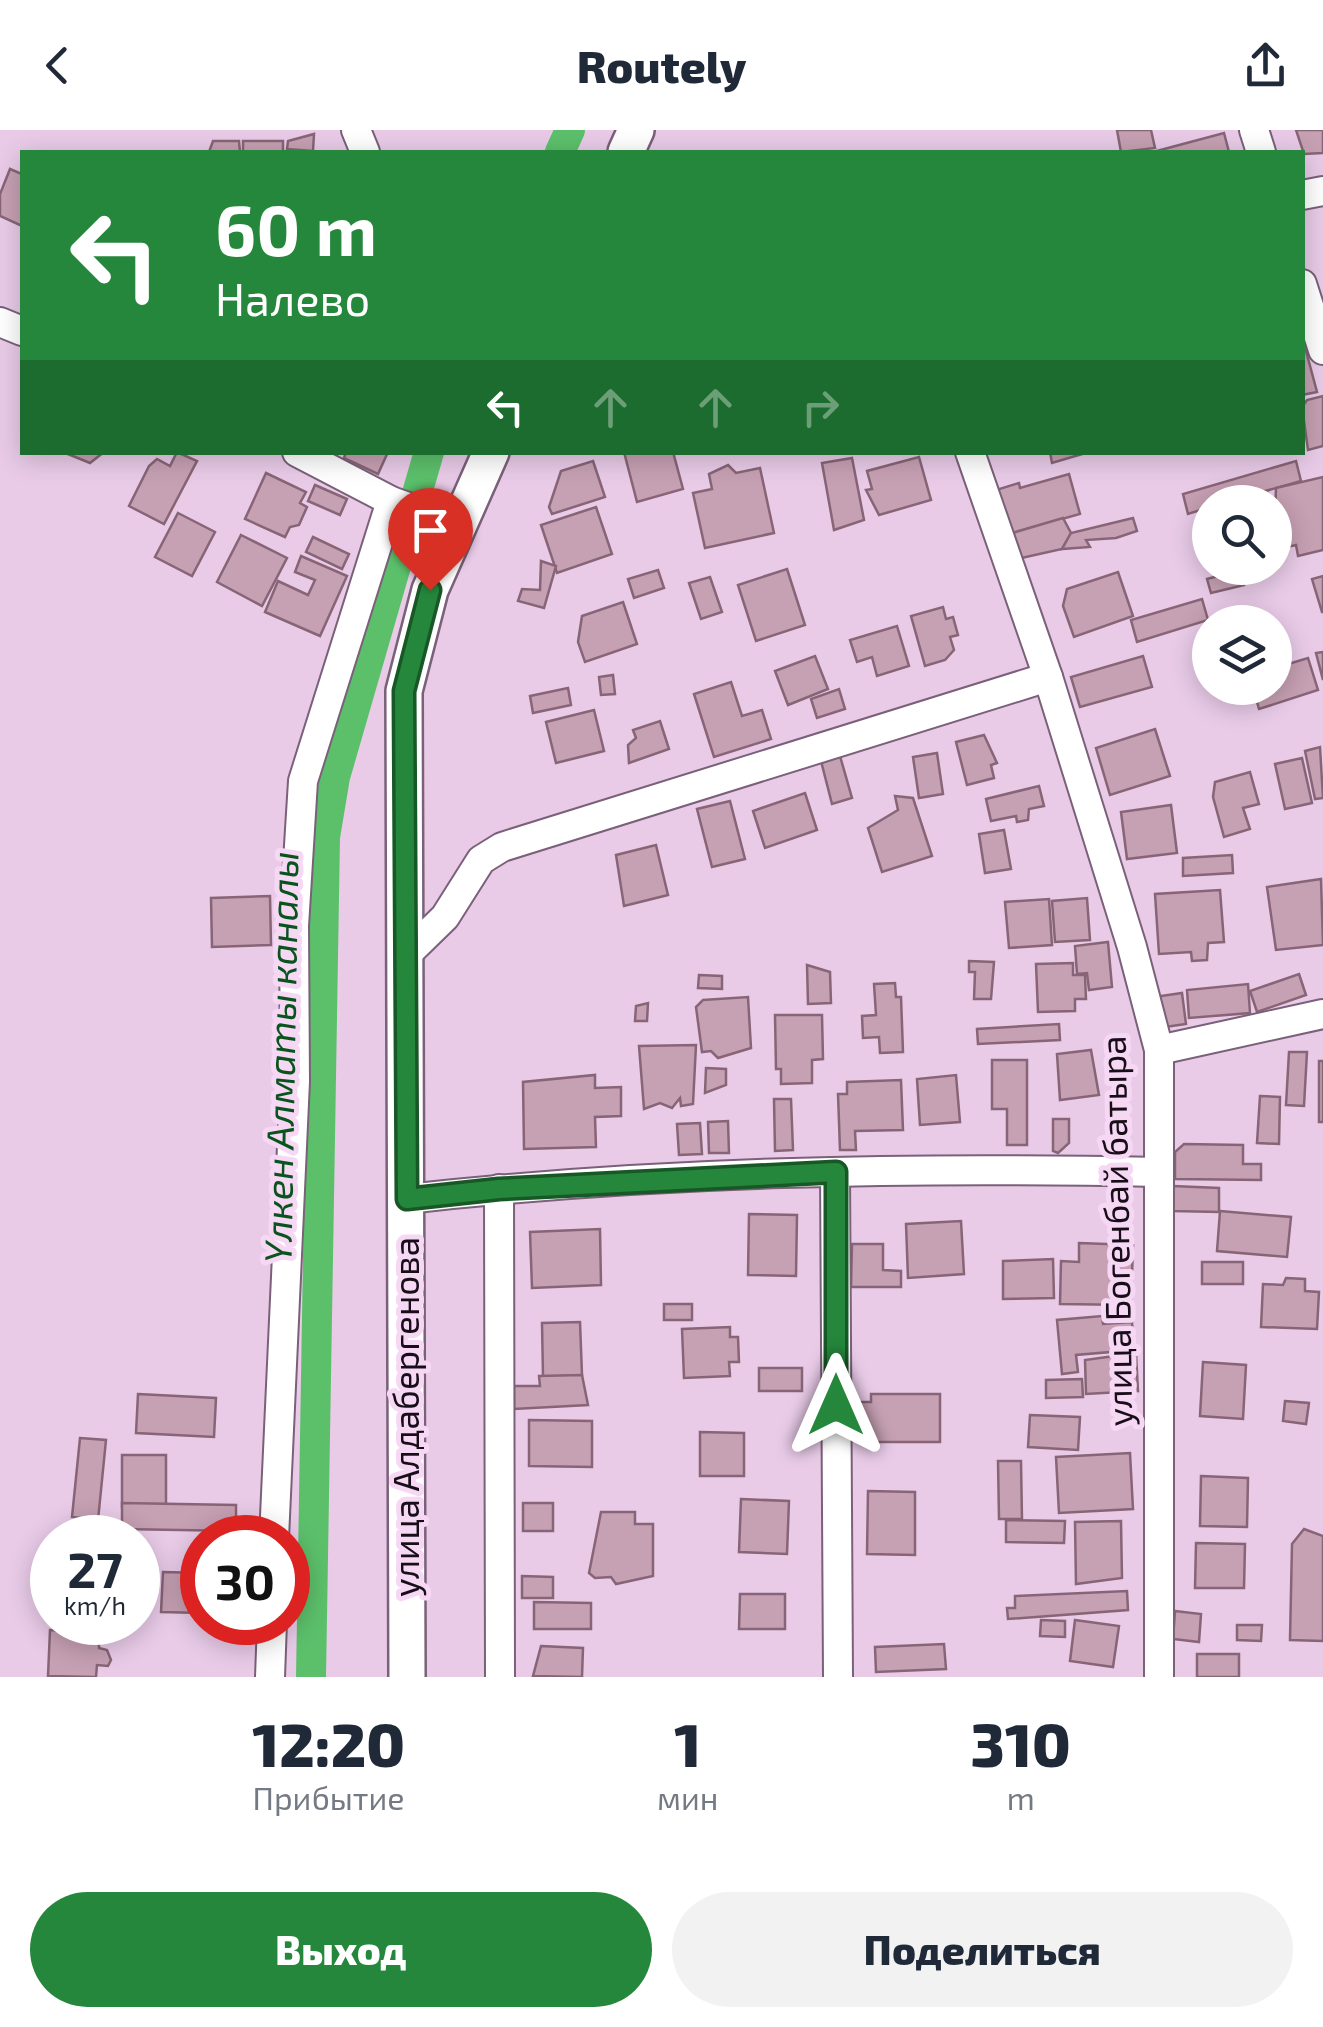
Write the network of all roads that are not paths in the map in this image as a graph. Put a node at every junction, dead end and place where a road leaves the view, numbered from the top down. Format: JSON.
{"nodes":[{"id":1,"x":1305,"y":293,"type":"edge"},
{"id":2,"x":1323,"y":350,"type":"edge"},
{"id":3,"x":303,"y":455,"type":"edge"},
{"id":4,"x":491,"y":455,"type":"edge"},
{"id":5,"x":971,"y":455,"type":"edge"},
{"id":6,"x":392,"y":502,"type":"junction"},
{"id":7,"x":459,"y":525,"type":"junction"},
{"id":8,"x":1048,"y":677,"type":"junction"},
{"id":9,"x":405,"y":956,"type":"junction"},
{"id":10,"x":1323,"y":1014,"type":"edge"},
{"id":11,"x":1159,"y":1050,"type":"junction"},
{"id":12,"x":836,"y":1172,"type":"junction"},
{"id":13,"x":1159,"y":1172,"type":"junction"},
{"id":14,"x":499,"y":1189,"type":"junction"},
{"id":15,"x":407,"y":1199,"type":"junction"},
{"id":16,"x":275,"y":1515,"type":"edge"},
{"id":17,"x":271,"y":1645,"type":"edge"},
{"id":18,"x":270,"y":1677,"type":"edge"},
{"id":19,"x":407,"y":1677,"type":"edge"},
{"id":20,"x":500,"y":1677,"type":"edge"},
{"id":21,"x":838,"y":1677,"type":"edge"},
{"id":22,"x":1159,"y":1677,"type":"edge"}],
"edges":[{"from":1,"to":2,"type":"street"},
{"from":3,"to":6,"type":"street"},
{"from":4,"to":7,"type":"main road","name":"улица Алдабергенова"},
{"from":5,"to":8,"type":"street","name":"улица Богенбай батыра"},
{"from":6,"to":7,"type":"street"},
{"from":6,"to":16,"type":"street"},
{"from":7,"to":9,"type":"main road","name":"улица Алдабергенова"},
{"from":8,"to":9,"type":"street"},
{"from":8,"to":11,"type":"street","name":"улица Богенбай батыра"},
{"from":9,"to":15,"type":"main road","name":"улица Алдабергенова"},
{"from":10,"to":11,"type":"street"},
{"from":11,"to":13,"type":"street","name":"улица Богенбай батыра"},
{"from":12,"to":13,"type":"street"},
{"from":12,"to":14,"type":"street"},
{"from":12,"to":21,"type":"street"},
{"from":13,"to":22,"type":"street","name":"улица Богенбай батыра"},
{"from":14,"to":15,"type":"street"},
{"from":14,"to":20,"type":"street"},
{"from":15,"to":19,"type":"main road","name":"улица Алдабергенова"},
{"from":17,"to":18,"type":"street"}]}
